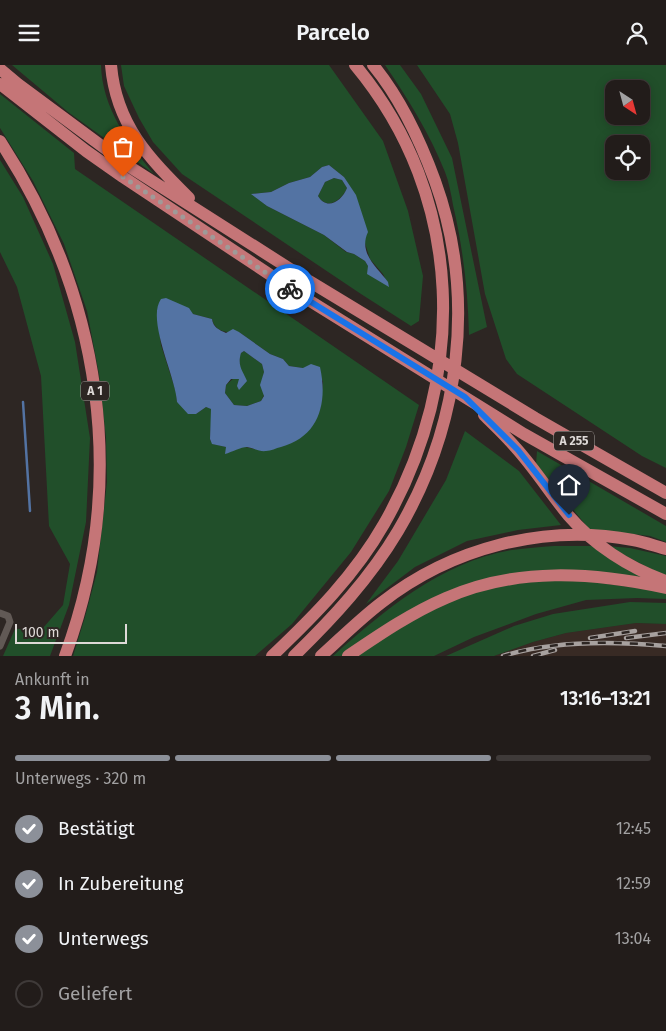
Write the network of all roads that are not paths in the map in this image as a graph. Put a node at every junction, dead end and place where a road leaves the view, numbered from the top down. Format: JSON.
{"nodes":[{"id":1,"x":111,"y":65,"type":"edge"},
{"id":2,"x":355,"y":65,"type":"edge"},
{"id":3,"x":373,"y":65,"type":"edge"},
{"id":4,"x":0,"y":69,"type":"edge"},
{"id":5,"x":0,"y":84,"type":"edge"},
{"id":6,"x":0,"y":141,"type":"edge"},
{"id":7,"x":205,"y":214,"type":"junction"},
{"id":8,"x":465,"y":397,"type":"junction"},
{"id":9,"x":666,"y":493,"type":"edge"},
{"id":10,"x":666,"y":513,"type":"edge"},
{"id":11,"x":666,"y":549,"type":"edge"},
{"id":12,"x":666,"y":581,"type":"edge"},
{"id":13,"x":666,"y":588,"type":"edge"},
{"id":14,"x":0,"y":613,"type":"edge"},
{"id":15,"x":0,"y":642,"type":"edge"},
{"id":16,"x":65,"y":656,"type":"edge"},
{"id":17,"x":272,"y":656,"type":"edge"},
{"id":18,"x":294,"y":656,"type":"edge"},
{"id":19,"x":321,"y":656,"type":"edge"},
{"id":20,"x":348,"y":656,"type":"edge"}],
"edges":[{"from":1,"to":7,"type":"highway"},
{"from":2,"to":17,"type":"highway"},
{"from":3,"to":18,"type":"highway"},
{"from":4,"to":7,"type":"highway","number":"A 255"},
{"from":5,"to":8,"type":"highway","number":"A 255"},
{"from":6,"to":16,"type":"highway","number":"A 1"},
{"from":7,"to":9,"type":"highway","number":"A 255"},
{"from":8,"to":10,"type":"highway","number":"A 255"},
{"from":8,"to":12,"type":"highway"},
{"from":11,"to":19,"type":"highway"},
{"from":13,"to":20,"type":"highway"},
{"from":14,"to":15,"type":"street"}]}
